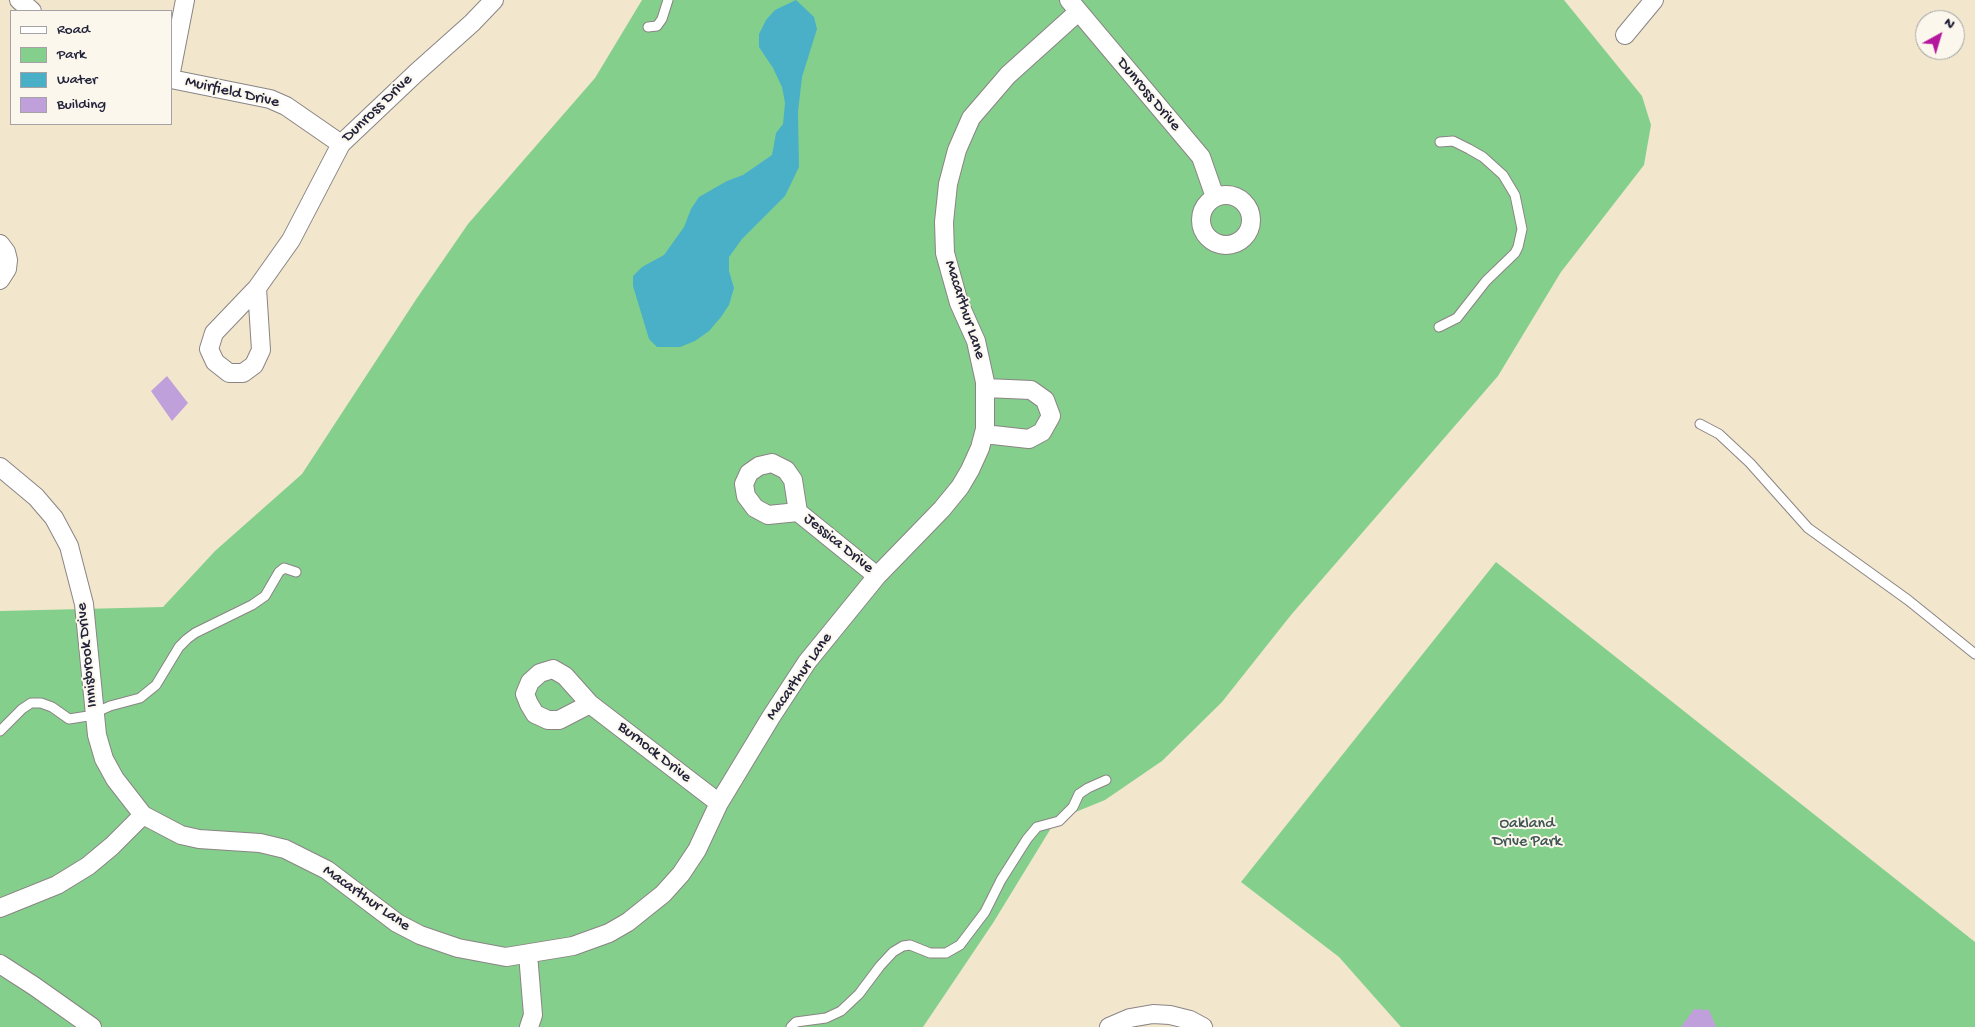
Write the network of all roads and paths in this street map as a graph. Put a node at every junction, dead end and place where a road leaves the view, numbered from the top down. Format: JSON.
{"nodes":[{"id":1,"x":19,"y":0,"type":"edge"},
{"id":2,"x":186,"y":0,"type":"edge"},
{"id":3,"x":494,"y":0,"type":"edge"},
{"id":4,"x":668,"y":0,"type":"edge"},
{"id":5,"x":1654,"y":0,"type":"edge"},
{"id":6,"x":1074,"y":6,"type":"edge"},
{"id":7,"x":31,"y":10,"type":"edge"},
{"id":8,"x":648,"y":27,"type":"dead end"},
{"id":9,"x":1625,"y":35,"type":"dead end"},
{"id":10,"x":172,"y":67,"type":"edge"},
{"id":11,"x":172,"y":80,"type":"edge"},
{"id":12,"x":1440,"y":142,"type":"dead end"},
{"id":13,"x":341,"y":144,"type":"junction"},
{"id":14,"x":1215,"y":197,"type":"dead end"},
{"id":15,"x":0,"y":244,"type":"edge"},
{"id":16,"x":0,"y":280,"type":"edge"},
{"id":17,"x":257,"y":288,"type":"dead end"},
{"id":18,"x":1439,"y":327,"type":"dead end"},
{"id":19,"x":986,"y":388,"type":"junction"},
{"id":20,"x":1700,"y":424,"type":"dead end"},
{"id":21,"x":984,"y":434,"type":"junction"},
{"id":22,"x":0,"y":467,"type":"edge"},
{"id":23,"x":798,"y":512,"type":"dead end"},
{"id":24,"x":296,"y":572,"type":"dead end"},
{"id":25,"x":878,"y":576,"type":"junction"},
{"id":26,"x":1975,"y":654,"type":"edge"},
{"id":27,"x":590,"y":704,"type":"dead end"},
{"id":28,"x":95,"y":714,"type":"junction"},
{"id":29,"x":0,"y":731,"type":"edge"},
{"id":30,"x":1106,"y":780,"type":"dead end"},
{"id":31,"x":719,"y":803,"type":"junction"},
{"id":32,"x":143,"y":815,"type":"junction"},
{"id":33,"x":181,"y":835,"type":"joint"},
{"id":34,"x":0,"y":908,"type":"edge"},
{"id":35,"x":528,"y":954,"type":"junction"},
{"id":36,"x":0,"y":964,"type":"edge"},
{"id":37,"x":92,"y":1027,"type":"edge"},
{"id":38,"x":529,"y":1027,"type":"edge"},
{"id":39,"x":791,"y":1027,"type":"edge"},
{"id":40,"x":1110,"y":1027,"type":"edge"},
{"id":41,"x":1203,"y":1027,"type":"edge"}],
"edges":[{"from":1,"to":7,"type":"street"},
{"from":2,"to":10,"type":"street"},
{"from":3,"to":13,"type":"street","name":"Dunross Drive"},
{"from":4,"to":8,"type":"lane"},
{"from":5,"to":9,"type":"street"},
{"from":6,"to":14,"type":"street","name":"Dunross Drive"},
{"from":6,"to":19,"type":"street","name":"Macarthur Lane"},
{"from":11,"to":13,"type":"street","name":"Muirfield Drive"},
{"from":12,"to":18,"type":"lane"},
{"from":13,"to":17,"type":"street","name":"Dunross Drive"},
{"from":15,"to":16,"type":"street"},
{"from":19,"to":21,"type":"street","name":"Macarthur Lane"},
{"from":19,"to":21,"type":"street"},
{"from":20,"to":26,"type":"lane"},
{"from":21,"to":25,"type":"street","name":"Macarthur Lane"},
{"from":22,"to":28,"type":"street","name":"Innisbrook Drive"},
{"from":23,"to":25,"type":"street","name":"Jessica Drive"},
{"from":24,"to":28,"type":"lane"},
{"from":25,"to":31,"type":"street","name":"Macarthur Lane"},
{"from":27,"to":31,"type":"street","name":"Burnock Drive"},
{"from":28,"to":29,"type":"lane"},
{"from":28,"to":32,"type":"street","name":"Innisbrook Drive"},
{"from":30,"to":39,"type":"lane"},
{"from":31,"to":35,"type":"street","name":"Macarthur Lane"},
{"from":32,"to":33,"type":"street","name":"Innisbrook Drive"},
{"from":32,"to":34,"type":"street"},
{"from":33,"to":35,"type":"street","name":"Macarthur Lane"},
{"from":35,"to":38,"type":"street"},
{"from":36,"to":37,"type":"street"},
{"from":40,"to":41,"type":"street"}]}
